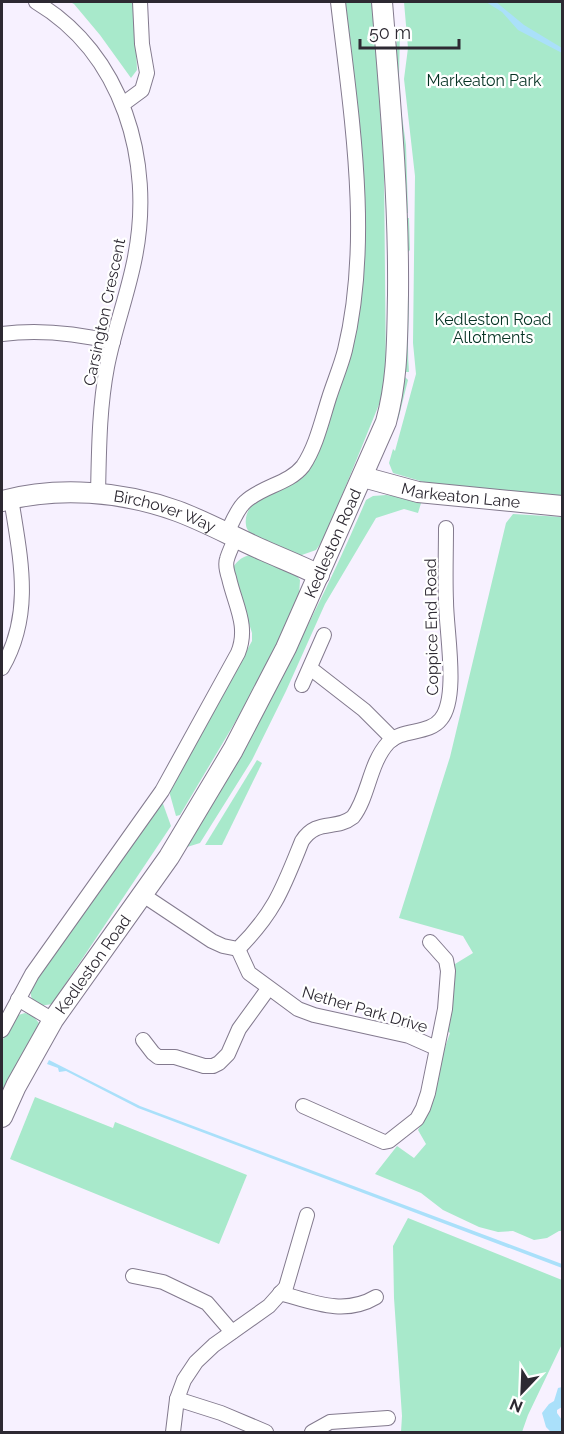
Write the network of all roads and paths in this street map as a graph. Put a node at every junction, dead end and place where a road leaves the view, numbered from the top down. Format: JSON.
{"nodes":[{"id":1,"x":36,"y":2,"type":"edge"},
{"id":2,"x":140,"y":2,"type":"edge"},
{"id":3,"x":338,"y":2,"type":"edge"},
{"id":4,"x":382,"y":2,"type":"edge"},
{"id":5,"x":123,"y":104,"type":"junction"},
{"id":6,"x":2,"y":334,"type":"edge"},
{"id":7,"x":113,"y":342,"type":"junction"},
{"id":8,"x":363,"y":477,"type":"junction"},
{"id":9,"x":98,"y":494,"type":"junction"},
{"id":10,"x":6,"y":499,"type":"edge"},
{"id":11,"x":562,"y":506,"type":"edge"},
{"id":12,"x":446,"y":528,"type":"dead end"},
{"id":13,"x":232,"y":535,"type":"junction"},
{"id":14,"x":319,"y":575,"type":"junction"},
{"id":15,"x":324,"y":635,"type":"dead end"},
{"id":16,"x":2,"y":668,"type":"edge"},
{"id":17,"x":310,"y":668,"type":"junction"},
{"id":18,"x":302,"y":685,"type":"dead end"},
{"id":19,"x":393,"y":740,"type":"junction"},
{"id":20,"x":143,"y":895,"type":"junction"},
{"id":21,"x":430,"y":942,"type":"dead end"},
{"id":22,"x":238,"y":949,"type":"junction"},
{"id":23,"x":268,"y":988,"type":"junction"},
{"id":24,"x":18,"y":999,"type":"junction"},
{"id":25,"x":53,"y":1020,"type":"junction"},
{"id":26,"x":2,"y":1030,"type":"edge"},
{"id":27,"x":143,"y":1040,"type":"dead end"},
{"id":28,"x":436,"y":1048,"type":"junction"},
{"id":29,"x":303,"y":1106,"type":"dead end"},
{"id":30,"x":2,"y":1117,"type":"edge"},
{"id":31,"x":307,"y":1215,"type":"dead end"},
{"id":32,"x":133,"y":1276,"type":"dead end"},
{"id":33,"x":280,"y":1293,"type":"junction"},
{"id":34,"x":376,"y":1297,"type":"dead end"},
{"id":35,"x":232,"y":1332,"type":"junction"},
{"id":36,"x":177,"y":1399,"type":"junction"},
{"id":37,"x":388,"y":1418,"type":"dead end"},
{"id":38,"x":173,"y":1432,"type":"edge"},
{"id":39,"x":266,"y":1432,"type":"edge"},
{"id":40,"x":312,"y":1432,"type":"edge"}],
"edges":[{"from":1,"to":5,"type":"street","name":"Carsington Crescent"},
{"from":2,"to":5,"type":"street"},
{"from":3,"to":13,"type":"street"},
{"from":4,"to":8,"type":"street","name":"Kedleston Road"},
{"from":5,"to":7,"type":"street","name":"Carsington Crescent"},
{"from":6,"to":7,"type":"street"},
{"from":7,"to":9,"type":"street","name":"Carsington Crescent"},
{"from":8,"to":11,"type":"street","name":"Markeaton Lane"},
{"from":8,"to":14,"type":"street","name":"Kedleston Road"},
{"from":9,"to":10,"type":"street","name":"Birchover Way"},
{"from":9,"to":13,"type":"street","name":"Birchover Way"},
{"from":10,"to":16,"type":"street"},
{"from":12,"to":19,"type":"street","name":"Coppice End Road"},
{"from":13,"to":14,"type":"street","name":"Birchover Way"},
{"from":13,"to":24,"type":"street"},
{"from":14,"to":20,"type":"street","name":"Kedleston Road"},
{"from":15,"to":17,"type":"street"},
{"from":17,"to":18,"type":"street"},
{"from":17,"to":19,"type":"street"},
{"from":19,"to":22,"type":"street"},
{"from":20,"to":22,"type":"street"},
{"from":20,"to":25,"type":"street","name":"Kedleston Road"},
{"from":21,"to":28,"type":"street","name":"Nether Park Drive"},
{"from":22,"to":23,"type":"street","name":"Nether Park Drive"},
{"from":23,"to":27,"type":"street"},
{"from":23,"to":28,"type":"street","name":"Nether Park Drive"},
{"from":24,"to":25,"type":"street","name":"Kedleston Road"},
{"from":24,"to":26,"type":"street"},
{"from":25,"to":30,"type":"street","name":"Kedleston Road"},
{"from":28,"to":29,"type":"street","name":"Nether Park Drive"},
{"from":31,"to":33,"type":"street"},
{"from":32,"to":35,"type":"street"},
{"from":33,"to":34,"type":"street"},
{"from":33,"to":35,"type":"street"},
{"from":35,"to":36,"type":"street"},
{"from":36,"to":38,"type":"street"},
{"from":36,"to":39,"type":"street"},
{"from":37,"to":40,"type":"street"}]}
